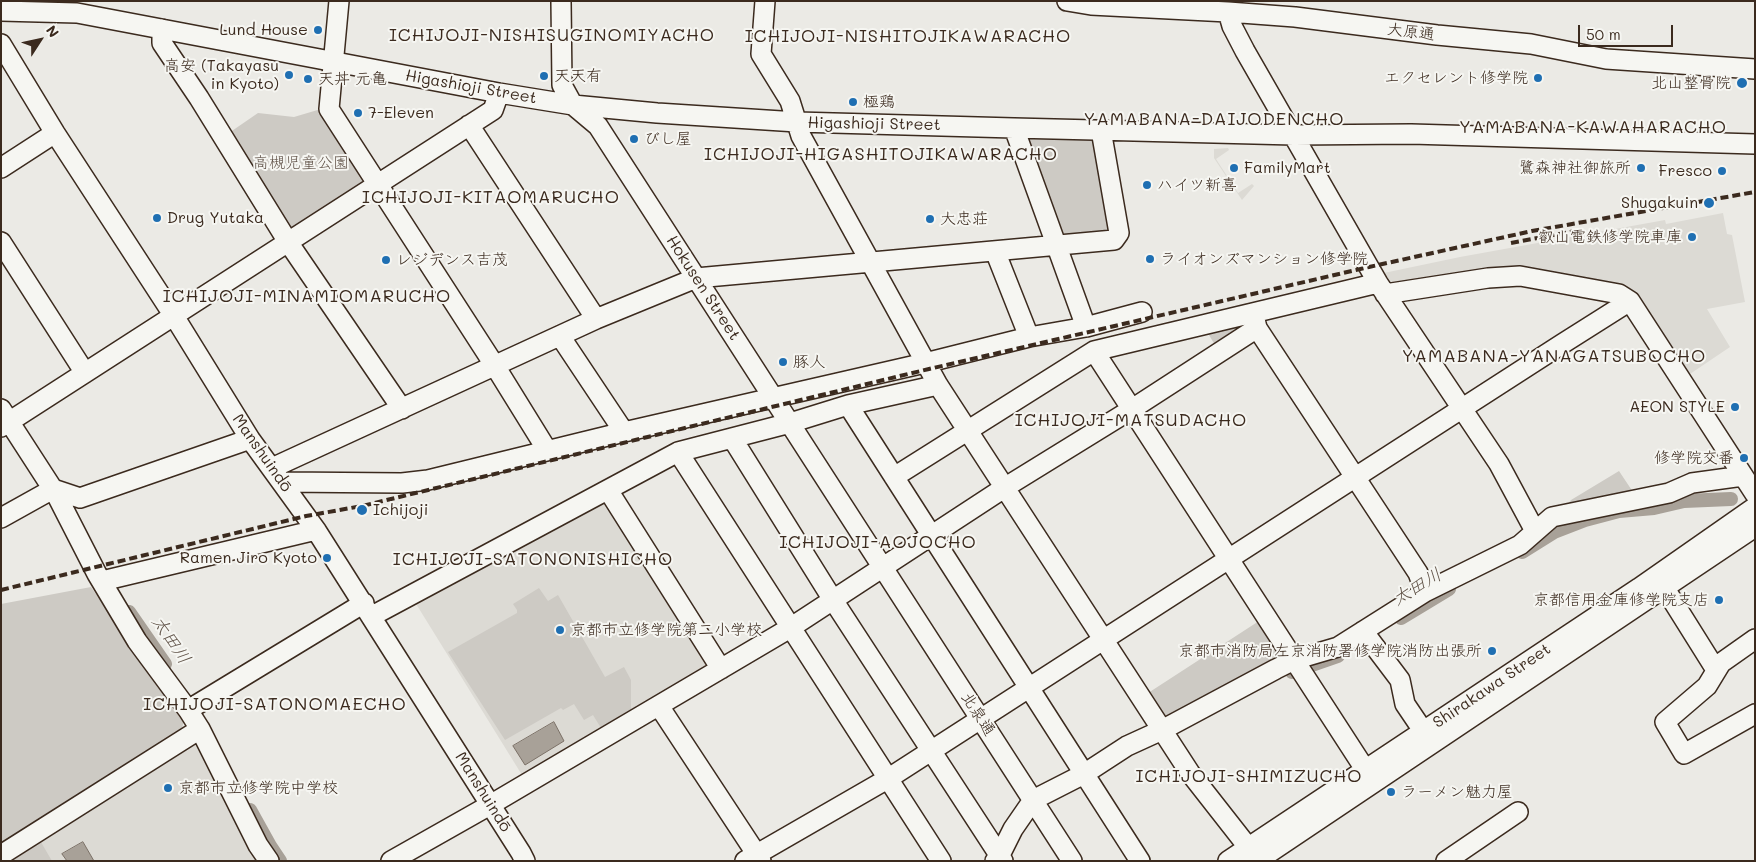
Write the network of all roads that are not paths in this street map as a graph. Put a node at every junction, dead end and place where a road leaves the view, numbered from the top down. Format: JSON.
{"nodes":[{"id":1,"x":339,"y":1,"type":"edge"},
{"id":2,"x":561,"y":1,"type":"edge"},
{"id":3,"x":765,"y":1,"type":"edge"},
{"id":4,"x":1067,"y":1,"type":"edge"},
{"id":5,"x":1,"y":11,"type":"edge"},
{"id":6,"x":1228,"y":12,"type":"junction"},
{"id":7,"x":162,"y":29,"type":"junction"},
{"id":8,"x":1,"y":44,"type":"edge"},
{"id":9,"x":332,"y":62,"type":"junction"},
{"id":10,"x":1755,"y":69,"type":"edge"},
{"id":11,"x":499,"y":94,"type":"junction"},
{"id":12,"x":573,"y":105,"type":"junction"},
{"id":13,"x":797,"y":122,"type":"junction"},
{"id":14,"x":469,"y":125,"type":"junction"},
{"id":15,"x":1014,"y":128,"type":"junction"},
{"id":16,"x":1101,"y":130,"type":"junction"},
{"id":17,"x":55,"y":133,"type":"junction"},
{"id":18,"x":1294,"y":135,"type":"junction"},
{"id":19,"x":1755,"y":144,"type":"edge"},
{"id":20,"x":1,"y":168,"type":"edge"},
{"id":21,"x":378,"y":184,"type":"junction"},
{"id":22,"x":1,"y":242,"type":"edge"},
{"id":23,"x":288,"y":242,"type":"junction"},
{"id":24,"x":1056,"y":246,"type":"junction"},
{"id":25,"x":995,"y":251,"type":"junction"},
{"id":26,"x":870,"y":262,"type":"junction"},
{"id":27,"x":696,"y":278,"type":"junction"},
{"id":28,"x":1381,"y":289,"type":"junction"},
{"id":29,"x":1630,"y":302,"type":"junction"},
{"id":30,"x":1142,"y":312,"type":"dead end"},
{"id":31,"x":174,"y":316,"type":"junction"},
{"id":32,"x":596,"y":320,"type":"junction"},
{"id":33,"x":1256,"y":321,"type":"junction"},
{"id":34,"x":1086,"y":327,"type":"junction"},
{"id":35,"x":560,"y":336,"type":"junction"},
{"id":36,"x":1029,"y":337,"type":"junction"},
{"id":37,"x":1094,"y":351,"type":"junction"},
{"id":38,"x":925,"y":363,"type":"junction"},
{"id":39,"x":495,"y":366,"type":"junction"},
{"id":40,"x":85,"y":373,"type":"junction"},
{"id":41,"x":938,"y":385,"type":"junction"},
{"id":42,"x":774,"y":399,"type":"junction"},
{"id":43,"x":848,"y":405,"type":"junction"},
{"id":44,"x":1462,"y":408,"type":"junction"},
{"id":45,"x":402,"y":409,"type":"junction"},
{"id":46,"x":1132,"y":409,"type":"junction"},
{"id":47,"x":4,"y":419,"type":"edge"},
{"id":48,"x":790,"y":423,"type":"junction"},
{"id":49,"x":967,"y":431,"type":"junction"},
{"id":50,"x":624,"y":432,"type":"junction"},
{"id":51,"x":732,"y":438,"type":"junction"},
{"id":52,"x":250,"y":439,"type":"junction"},
{"id":53,"x":547,"y":450,"type":"junction"},
{"id":54,"x":678,"y":452,"type":"junction"},
{"id":55,"x":277,"y":475,"type":"junction"},
{"id":56,"x":1743,"y":476,"type":"junction"},
{"id":57,"x":894,"y":477,"type":"junction"},
{"id":58,"x":1355,"y":477,"type":"junction"},
{"id":59,"x":1004,"y":488,"type":"junction"},
{"id":60,"x":608,"y":490,"type":"junction"},
{"id":61,"x":1755,"y":494,"type":"edge"},
{"id":62,"x":57,"y":497,"type":"junction"},
{"id":63,"x":1755,"y":507,"type":"edge"},
{"id":64,"x":1,"y":518,"type":"edge"},
{"id":65,"x":1755,"y":527,"type":"edge"},
{"id":66,"x":316,"y":530,"type":"junction"},
{"id":67,"x":1535,"y":530,"type":"junction"},
{"id":68,"x":932,"y":536,"type":"junction"},
{"id":69,"x":1229,"y":559,"type":"junction"},
{"id":70,"x":884,"y":568,"type":"junction"},
{"id":71,"x":108,"y":580,"type":"junction"},
{"id":72,"x":1664,"y":587,"type":"junction"},
{"id":73,"x":1425,"y":592,"type":"junction"},
{"id":74,"x":833,"y":600,"type":"junction"},
{"id":75,"x":368,"y":610,"type":"junction"},
{"id":76,"x":790,"y":628,"type":"junction"},
{"id":77,"x":1363,"y":631,"type":"junction"},
{"id":78,"x":1103,"y":639,"type":"junction"},
{"id":79,"x":1755,"y":639,"type":"edge"},
{"id":80,"x":1294,"y":660,"type":"junction"},
{"id":81,"x":720,"y":669,"type":"junction"},
{"id":82,"x":1716,"y":670,"type":"junction"},
{"id":83,"x":1028,"y":687,"type":"junction"},
{"id":84,"x":659,"y":706,"type":"junction"},
{"id":85,"x":191,"y":708,"type":"junction"},
{"id":86,"x":1755,"y":714,"type":"edge"},
{"id":87,"x":980,"y":718,"type":"junction"},
{"id":88,"x":200,"y":730,"type":"junction"},
{"id":89,"x":1165,"y":735,"type":"junction"},
{"id":90,"x":1427,"y":738,"type":"junction"},
{"id":91,"x":930,"y":750,"type":"junction"},
{"id":92,"x":1084,"y":774,"type":"junction"},
{"id":93,"x":1369,"y":776,"type":"junction"},
{"id":94,"x":889,"y":778,"type":"junction"},
{"id":95,"x":490,"y":806,"type":"junction"},
{"id":96,"x":1037,"y":806,"type":"junction"},
{"id":97,"x":1518,"y":812,"type":"dead end"},
{"id":98,"x":1,"y":855,"type":"edge"},
{"id":99,"x":1256,"y":857,"type":"edge"},
{"id":100,"x":754,"y":859,"type":"edge"},
{"id":101,"x":1000,"y":859,"type":"edge"},
{"id":102,"x":269,"y":861,"type":"edge"},
{"id":103,"x":391,"y":861,"type":"edge"},
{"id":104,"x":524,"y":861,"type":"edge"},
{"id":105,"x":941,"y":861,"type":"edge"},
{"id":106,"x":1072,"y":861,"type":"edge"},
{"id":107,"x":1140,"y":861,"type":"edge"},
{"id":108,"x":1228,"y":861,"type":"edge"},
{"id":109,"x":1446,"y":861,"type":"edge"}],
"edges":[{"from":1,"to":9,"type":"street"},
{"from":2,"to":12,"type":"street","name":"Hokusen Street"},
{"from":3,"to":13,"type":"street"},
{"from":4,"to":6,"type":"street","name":"大原通"},
{"from":5,"to":7,"type":"street","name":"Higashioji Street"},
{"from":6,"to":10,"type":"street","name":"大原通"},
{"from":6,"to":18,"type":"street"},
{"from":7,"to":9,"type":"street","name":"Higashioji Street"},
{"from":7,"to":23,"type":"street"},
{"from":8,"to":17,"type":"street","name":"Manshuindō"},
{"from":9,"to":11,"type":"street","name":"Higashioji Street"},
{"from":9,"to":21,"type":"street"},
{"from":11,"to":12,"type":"street","name":"Higashioji Street"},
{"from":11,"to":14,"type":"street"},
{"from":12,"to":13,"type":"street","name":"Higashioji Street"},
{"from":12,"to":27,"type":"street","name":"Hokusen Street"},
{"from":13,"to":15,"type":"street","name":"Higashioji Street"},
{"from":13,"to":26,"type":"street"},
{"from":14,"to":21,"type":"street"},
{"from":14,"to":32,"type":"street"},
{"from":15,"to":16,"type":"street","name":"Higashioji Street"},
{"from":15,"to":24,"type":"street"},
{"from":16,"to":18,"type":"street","name":"Higashioji Street"},
{"from":16,"to":24,"type":"street"},
{"from":17,"to":20,"type":"street"},
{"from":17,"to":31,"type":"street","name":"Manshuindō"},
{"from":18,"to":19,"type":"street","name":"Higashioji Street"},
{"from":18,"to":28,"type":"street"},
{"from":21,"to":23,"type":"street"},
{"from":21,"to":39,"type":"street"},
{"from":22,"to":40,"type":"street"},
{"from":23,"to":31,"type":"street"},
{"from":23,"to":45,"type":"street"},
{"from":24,"to":25,"type":"street"},
{"from":24,"to":34,"type":"street"},
{"from":25,"to":26,"type":"street"},
{"from":25,"to":36,"type":"street"},
{"from":26,"to":27,"type":"street"},
{"from":26,"to":38,"type":"street"},
{"from":27,"to":32,"type":"street"},
{"from":27,"to":42,"type":"street","name":"Hokusen Street"},
{"from":28,"to":29,"type":"street"},
{"from":28,"to":33,"type":"street"},
{"from":28,"to":44,"type":"street"},
{"from":29,"to":44,"type":"street"},
{"from":29,"to":56,"type":"street"},
{"from":30,"to":34,"type":"street"},
{"from":31,"to":40,"type":"street"},
{"from":31,"to":52,"type":"street","name":"Manshuindō"},
{"from":32,"to":35,"type":"street"},
{"from":33,"to":37,"type":"street"},
{"from":33,"to":46,"type":"street"},
{"from":33,"to":58,"type":"street"},
{"from":34,"to":36,"type":"street"},
{"from":35,"to":39,"type":"street"},
{"from":35,"to":50,"type":"street"},
{"from":36,"to":38,"type":"street"},
{"from":37,"to":46,"type":"street"},
{"from":37,"to":49,"type":"street"},
{"from":38,"to":41,"type":"street"},
{"from":38,"to":42,"type":"street"},
{"from":39,"to":45,"type":"street"},
{"from":39,"to":53,"type":"street"},
{"from":40,"to":47,"type":"street"},
{"from":41,"to":43,"type":"street"},
{"from":41,"to":49,"type":"street"},
{"from":42,"to":48,"type":"street","name":"Hokusen Street"},
{"from":42,"to":50,"type":"street"},
{"from":43,"to":48,"type":"street"},
{"from":43,"to":57,"type":"street"},
{"from":44,"to":58,"type":"street"},
{"from":44,"to":67,"type":"street"},
{"from":45,"to":55,"type":"street"},
{"from":46,"to":59,"type":"street"},
{"from":46,"to":69,"type":"street"},
{"from":47,"to":62,"type":"street"},
{"from":48,"to":51,"type":"street"},
{"from":48,"to":70,"type":"street","name":"Hokusen Street"},
{"from":49,"to":57,"type":"street"},
{"from":49,"to":59,"type":"street"},
{"from":50,"to":53,"type":"street"},
{"from":51,"to":54,"type":"street"},
{"from":51,"to":74,"type":"street"},
{"from":52,"to":55,"type":"street","name":"Manshuindō"},
{"from":52,"to":62,"type":"street"},
{"from":53,"to":55,"type":"street"},
{"from":54,"to":60,"type":"street"},
{"from":54,"to":76,"type":"street"},
{"from":55,"to":66,"type":"street","name":"Manshuindō"},
{"from":56,"to":61,"type":"street"},
{"from":56,"to":67,"type":"street"},
{"from":57,"to":68,"type":"street"},
{"from":58,"to":69,"type":"street"},
{"from":58,"to":73,"type":"street"},
{"from":59,"to":68,"type":"street"},
{"from":59,"to":78,"type":"street"},
{"from":60,"to":75,"type":"street"},
{"from":60,"to":81,"type":"street"},
{"from":62,"to":64,"type":"street"},
{"from":62,"to":71,"type":"street"},
{"from":63,"to":90,"type":"street","name":"Shirakawa Street"},
{"from":65,"to":72,"type":"street","name":"Shirakawa Street"},
{"from":66,"to":71,"type":"street"},
{"from":66,"to":75,"type":"street","name":"Manshuindō"},
{"from":67,"to":73,"type":"street"},
{"from":68,"to":70,"type":"street"},
{"from":68,"to":83,"type":"street"},
{"from":69,"to":78,"type":"street"},
{"from":69,"to":80,"type":"street"},
{"from":70,"to":74,"type":"street"},
{"from":70,"to":87,"type":"street","name":"北泉通"},
{"from":71,"to":85,"type":"street"},
{"from":72,"to":82,"type":"street"},
{"from":72,"to":90,"type":"street","name":"Shirakawa Street"},
{"from":73,"to":77,"type":"street"},
{"from":74,"to":76,"type":"street"},
{"from":74,"to":91,"type":"street"},
{"from":75,"to":85,"type":"street"},
{"from":75,"to":95,"type":"street","name":"Manshuindō"},
{"from":76,"to":81,"type":"street"},
{"from":76,"to":94,"type":"street"},
{"from":77,"to":80,"type":"street"},
{"from":77,"to":90,"type":"street"},
{"from":78,"to":83,"type":"street"},
{"from":78,"to":89,"type":"street"},
{"from":79,"to":82,"type":"street"},
{"from":80,"to":89,"type":"street"},
{"from":80,"to":93,"type":"street"},
{"from":81,"to":84,"type":"street"},
{"from":82,"to":86,"type":"street"},
{"from":83,"to":87,"type":"street"},
{"from":83,"to":92,"type":"street"},
{"from":84,"to":95,"type":"street"},
{"from":84,"to":100,"type":"street"},
{"from":85,"to":88,"type":"street"},
{"from":87,"to":91,"type":"street"},
{"from":87,"to":96,"type":"street","name":"北泉通"},
{"from":88,"to":98,"type":"street"},
{"from":88,"to":102,"type":"street"},
{"from":89,"to":92,"type":"street"},
{"from":89,"to":99,"type":"street"},
{"from":90,"to":93,"type":"street","name":"Shirakawa Street"},
{"from":91,"to":94,"type":"street"},
{"from":91,"to":101,"type":"street"},
{"from":92,"to":96,"type":"street"},
{"from":92,"to":107,"type":"street"},
{"from":93,"to":99,"type":"street","name":"Shirakawa Street"},
{"from":94,"to":100,"type":"street"},
{"from":94,"to":105,"type":"street"},
{"from":95,"to":103,"type":"street"},
{"from":95,"to":104,"type":"street","name":"Manshuindō"},
{"from":96,"to":101,"type":"street"},
{"from":96,"to":106,"type":"street","name":"北泉通"},
{"from":97,"to":109,"type":"street"},
{"from":99,"to":108,"type":"street","name":"Shirakawa Street"}]}
